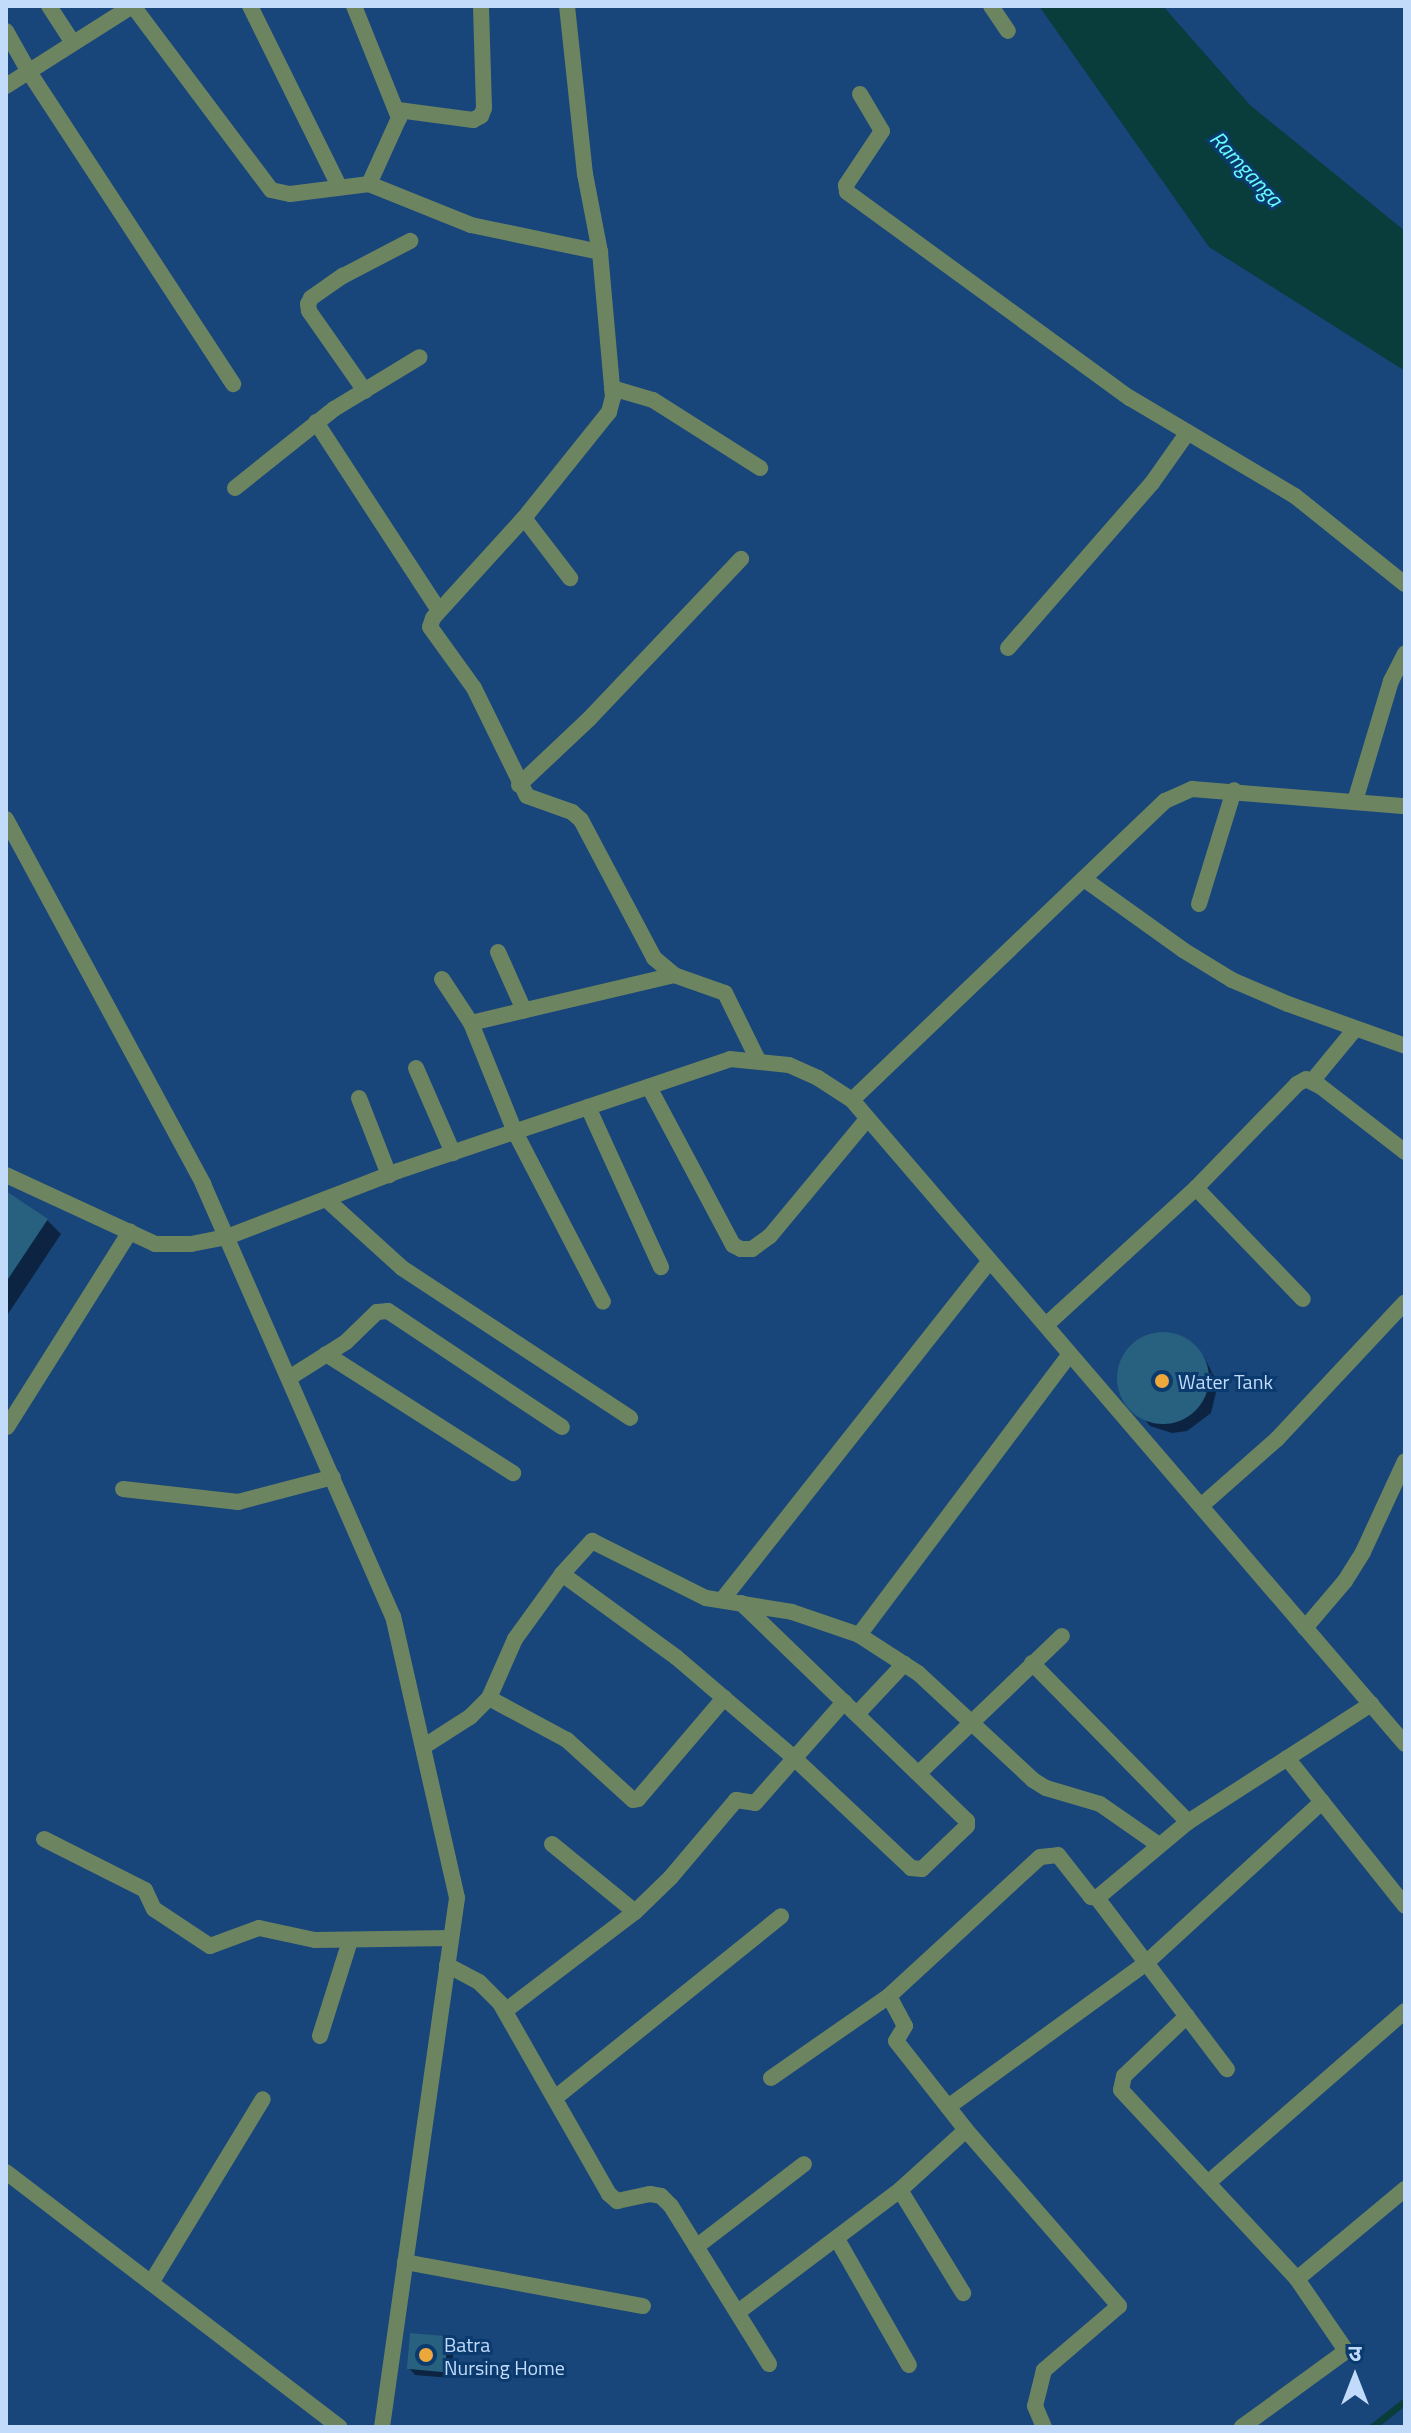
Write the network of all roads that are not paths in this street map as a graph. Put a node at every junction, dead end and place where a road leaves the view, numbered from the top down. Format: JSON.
{"nodes":[{"id":1,"x":49,"y":6,"type":"edge"},
{"id":2,"x":133,"y":6,"type":"edge"},
{"id":3,"x":250,"y":6,"type":"edge"},
{"id":4,"x":354,"y":6,"type":"edge"},
{"id":5,"x":481,"y":6,"type":"edge"},
{"id":6,"x":567,"y":6,"type":"edge"},
{"id":7,"x":991,"y":6,"type":"edge"},
{"id":8,"x":6,"y":31,"type":"edge"},
{"id":9,"x":1008,"y":31,"type":"dead end"},
{"id":10,"x":73,"y":43,"type":"junction"},
{"id":11,"x":29,"y":72,"type":"junction"},
{"id":12,"x":6,"y":86,"type":"edge"},
{"id":13,"x":860,"y":94,"type":"dead end"},
{"id":14,"x":398,"y":110,"type":"junction"},
{"id":15,"x":369,"y":184,"type":"junction"},
{"id":16,"x":339,"y":186,"type":"junction"},
{"id":17,"x":410,"y":241,"type":"dead end"},
{"id":18,"x":600,"y":252,"type":"junction"},
{"id":19,"x":420,"y":357,"type":"dead end"},
{"id":20,"x":233,"y":384,"type":"dead end"},
{"id":21,"x":612,"y":388,"type":"junction"},
{"id":22,"x":365,"y":391,"type":"junction"},
{"id":23,"x":316,"y":422,"type":"junction"},
{"id":24,"x":1188,"y":432,"type":"junction"},
{"id":25,"x":760,"y":468,"type":"dead end"},
{"id":26,"x":235,"y":488,"type":"dead end"},
{"id":27,"x":524,"y":518,"type":"junction"},
{"id":28,"x":741,"y":559,"type":"dead end"},
{"id":29,"x":570,"y":578,"type":"dead end"},
{"id":30,"x":1405,"y":584,"type":"edge"},
{"id":31,"x":439,"y":611,"type":"junction"},
{"id":32,"x":1008,"y":648,"type":"dead end"},
{"id":33,"x":1405,"y":653,"type":"edge"},
{"id":34,"x":519,"y":785,"type":"junction"},
{"id":35,"x":1234,"y":790,"type":"junction"},
{"id":36,"x":1355,"y":801,"type":"junction"},
{"id":37,"x":1405,"y":806,"type":"edge"},
{"id":38,"x":6,"y":819,"type":"edge"},
{"id":39,"x":1084,"y":879,"type":"junction"},
{"id":40,"x":1199,"y":904,"type":"dead end"},
{"id":41,"x":498,"y":952,"type":"dead end"},
{"id":42,"x":674,"y":975,"type":"junction"},
{"id":43,"x":442,"y":979,"type":"dead end"},
{"id":44,"x":524,"y":1010,"type":"junction"},
{"id":45,"x":471,"y":1023,"type":"junction"},
{"id":46,"x":1355,"y":1029,"type":"junction"},
{"id":47,"x":1405,"y":1046,"type":"edge"},
{"id":48,"x":758,"y":1060,"type":"junction"},
{"id":49,"x":416,"y":1068,"type":"dead end"},
{"id":50,"x":1313,"y":1080,"type":"junction"},
{"id":51,"x":649,"y":1087,"type":"junction"},
{"id":52,"x":359,"y":1098,"type":"dead end"},
{"id":53,"x":852,"y":1100,"type":"junction"},
{"id":54,"x":588,"y":1107,"type":"junction"},
{"id":55,"x":868,"y":1118,"type":"junction"},
{"id":56,"x":515,"y":1132,"type":"junction"},
{"id":57,"x":1405,"y":1152,"type":"edge"},
{"id":58,"x":453,"y":1153,"type":"junction"},
{"id":59,"x":6,"y":1175,"type":"edge"},
{"id":60,"x":389,"y":1175,"type":"junction"},
{"id":61,"x":1196,"y":1188,"type":"junction"},
{"id":62,"x":326,"y":1199,"type":"junction"},
{"id":63,"x":130,"y":1232,"type":"junction"},
{"id":64,"x":227,"y":1237,"type":"junction"},
{"id":65,"x":990,"y":1261,"type":"junction"},
{"id":66,"x":661,"y":1267,"type":"dead end"},
{"id":67,"x":1303,"y":1299,"type":"dead end"},
{"id":68,"x":603,"y":1302,"type":"dead end"},
{"id":69,"x":1405,"y":1302,"type":"edge"},
{"id":70,"x":1046,"y":1325,"type":"junction"},
{"id":71,"x":326,"y":1354,"type":"junction"},
{"id":72,"x":1070,"y":1354,"type":"junction"},
{"id":73,"x":289,"y":1378,"type":"junction"},
{"id":74,"x":630,"y":1418,"type":"dead end"},
{"id":75,"x":7,"y":1427,"type":"edge"},
{"id":76,"x":562,"y":1427,"type":"dead end"},
{"id":77,"x":1405,"y":1461,"type":"edge"},
{"id":78,"x":513,"y":1473,"type":"dead end"},
{"id":79,"x":333,"y":1477,"type":"junction"},
{"id":80,"x":123,"y":1489,"type":"dead end"},
{"id":81,"x":1201,"y":1506,"type":"junction"},
{"id":82,"x":562,"y":1574,"type":"junction"},
{"id":83,"x":722,"y":1600,"type":"junction"},
{"id":84,"x":741,"y":1603,"type":"junction"},
{"id":85,"x":1305,"y":1628,"type":"junction"},
{"id":86,"x":859,"y":1635,"type":"junction"},
{"id":87,"x":1062,"y":1636,"type":"dead end"},
{"id":88,"x":1032,"y":1663,"type":"junction"},
{"id":89,"x":904,"y":1664,"type":"junction"},
{"id":90,"x":489,"y":1698,"type":"junction"},
{"id":91,"x":724,"y":1698,"type":"junction"},
{"id":92,"x":844,"y":1702,"type":"junction"},
{"id":93,"x":1371,"y":1704,"type":"junction"},
{"id":94,"x":857,"y":1714,"type":"junction"},
{"id":95,"x":969,"y":1721,"type":"junction"},
{"id":96,"x":1405,"y":1744,"type":"edge"},
{"id":97,"x":423,"y":1747,"type":"junction"},
{"id":98,"x":793,"y":1757,"type":"junction"},
{"id":99,"x":1287,"y":1758,"type":"junction"},
{"id":100,"x":919,"y":1773,"type":"junction"},
{"id":101,"x":1322,"y":1802,"type":"junction"},
{"id":102,"x":1188,"y":1822,"type":"junction"},
{"id":103,"x":44,"y":1839,"type":"dead end"},
{"id":104,"x":552,"y":1844,"type":"dead end"},
{"id":105,"x":1159,"y":1845,"type":"junction"},
{"id":106,"x":1097,"y":1898,"type":"junction"},
{"id":107,"x":1405,"y":1906,"type":"edge"},
{"id":108,"x":635,"y":1912,"type":"junction"},
{"id":109,"x":781,"y":1916,"type":"dead end"},
{"id":110,"x":451,"y":1938,"type":"junction"},
{"id":111,"x":350,"y":1941,"type":"junction"},
{"id":112,"x":1146,"y":1963,"type":"junction"},
{"id":113,"x":447,"y":1965,"type":"junction"},
{"id":114,"x":889,"y":1996,"type":"junction"},
{"id":115,"x":505,"y":2011,"type":"junction"},
{"id":116,"x":1405,"y":2011,"type":"edge"},
{"id":117,"x":1187,"y":2016,"type":"junction"},
{"id":118,"x":320,"y":2036,"type":"dead end"},
{"id":119,"x":1227,"y":2069,"type":"dead end"},
{"id":120,"x":771,"y":2078,"type":"dead end"},
{"id":121,"x":555,"y":2098,"type":"junction"},
{"id":122,"x":263,"y":2099,"type":"dead end"},
{"id":123,"x":948,"y":2107,"type":"junction"},
{"id":124,"x":966,"y":2130,"type":"junction"},
{"id":125,"x":804,"y":2164,"type":"dead end"},
{"id":126,"x":6,"y":2172,"type":"edge"},
{"id":127,"x":1209,"y":2182,"type":"junction"},
{"id":128,"x":1405,"y":2189,"type":"edge"},
{"id":129,"x":900,"y":2190,"type":"junction"},
{"id":130,"x":837,"y":2239,"type":"junction"},
{"id":131,"x":696,"y":2247,"type":"junction"},
{"id":132,"x":405,"y":2262,"type":"junction"},
{"id":133,"x":1297,"y":2279,"type":"junction"},
{"id":134,"x":151,"y":2283,"type":"junction"},
{"id":135,"x":963,"y":2293,"type":"dead end"},
{"id":136,"x":643,"y":2306,"type":"dead end"},
{"id":137,"x":738,"y":2312,"type":"junction"},
{"id":138,"x":769,"y":2364,"type":"dead end"},
{"id":139,"x":909,"y":2365,"type":"dead end"},
{"id":140,"x":340,"y":2427,"type":"edge"},
{"id":141,"x":382,"y":2427,"type":"edge"},
{"id":142,"x":1044,"y":2427,"type":"edge"},
{"id":143,"x":1242,"y":2427,"type":"edge"}],
"edges":[{"from":1,"to":10,"type":"street"},
{"from":2,"to":10,"type":"street"},
{"from":2,"to":16,"type":"street"},
{"from":3,"to":16,"type":"street"},
{"from":4,"to":14,"type":"street"},
{"from":5,"to":14,"type":"street"},
{"from":6,"to":18,"type":"street"},
{"from":7,"to":9,"type":"street"},
{"from":8,"to":11,"type":"street"},
{"from":10,"to":11,"type":"street"},
{"from":11,"to":12,"type":"street"},
{"from":11,"to":20,"type":"street"},
{"from":13,"to":24,"type":"street"},
{"from":14,"to":15,"type":"street"},
{"from":15,"to":16,"type":"street"},
{"from":15,"to":18,"type":"street"},
{"from":17,"to":22,"type":"street"},
{"from":18,"to":21,"type":"street"},
{"from":19,"to":22,"type":"street"},
{"from":21,"to":25,"type":"street"},
{"from":21,"to":27,"type":"street"},
{"from":22,"to":23,"type":"street"},
{"from":23,"to":26,"type":"street"},
{"from":23,"to":31,"type":"street"},
{"from":24,"to":30,"type":"street"},
{"from":24,"to":32,"type":"street"},
{"from":27,"to":29,"type":"street"},
{"from":27,"to":31,"type":"street"},
{"from":28,"to":34,"type":"street"},
{"from":31,"to":34,"type":"street"},
{"from":33,"to":36,"type":"street"},
{"from":34,"to":42,"type":"street"},
{"from":35,"to":36,"type":"street"},
{"from":35,"to":39,"type":"street"},
{"from":35,"to":40,"type":"street"},
{"from":36,"to":37,"type":"street"},
{"from":38,"to":64,"type":"street"},
{"from":39,"to":46,"type":"street"},
{"from":39,"to":53,"type":"street"},
{"from":41,"to":44,"type":"street"},
{"from":42,"to":44,"type":"street"},
{"from":42,"to":48,"type":"street"},
{"from":43,"to":45,"type":"street"},
{"from":44,"to":45,"type":"street"},
{"from":45,"to":56,"type":"street"},
{"from":46,"to":47,"type":"street"},
{"from":46,"to":50,"type":"street"},
{"from":48,"to":51,"type":"street"},
{"from":48,"to":53,"type":"street"},
{"from":49,"to":58,"type":"street"},
{"from":50,"to":57,"type":"street"},
{"from":50,"to":61,"type":"street"},
{"from":51,"to":54,"type":"street"},
{"from":51,"to":55,"type":"street"},
{"from":52,"to":60,"type":"street"},
{"from":53,"to":55,"type":"street"},
{"from":54,"to":56,"type":"street"},
{"from":54,"to":66,"type":"street"},
{"from":55,"to":65,"type":"street"},
{"from":56,"to":58,"type":"street"},
{"from":56,"to":68,"type":"street"},
{"from":58,"to":60,"type":"street"},
{"from":59,"to":63,"type":"street"},
{"from":60,"to":62,"type":"street"},
{"from":61,"to":67,"type":"street"},
{"from":61,"to":70,"type":"street"},
{"from":62,"to":64,"type":"street"},
{"from":62,"to":74,"type":"street"},
{"from":63,"to":64,"type":"street"},
{"from":63,"to":75,"type":"street"},
{"from":64,"to":73,"type":"street"},
{"from":65,"to":70,"type":"street"},
{"from":65,"to":83,"type":"street"},
{"from":69,"to":81,"type":"street"},
{"from":70,"to":72,"type":"street"},
{"from":71,"to":73,"type":"street"},
{"from":71,"to":76,"type":"street"},
{"from":71,"to":78,"type":"street"},
{"from":72,"to":81,"type":"street"},
{"from":72,"to":86,"type":"street"},
{"from":73,"to":79,"type":"street"},
{"from":77,"to":85,"type":"street"},
{"from":79,"to":80,"type":"street"},
{"from":79,"to":97,"type":"street"},
{"from":81,"to":85,"type":"street"},
{"from":82,"to":83,"type":"street"},
{"from":82,"to":90,"type":"street"},
{"from":82,"to":91,"type":"street"},
{"from":83,"to":84,"type":"street"},
{"from":84,"to":86,"type":"street"},
{"from":84,"to":92,"type":"street"},
{"from":85,"to":93,"type":"street"},
{"from":86,"to":89,"type":"street"},
{"from":87,"to":88,"type":"street"},
{"from":88,"to":95,"type":"street"},
{"from":88,"to":102,"type":"street"},
{"from":89,"to":94,"type":"street"},
{"from":89,"to":95,"type":"street"},
{"from":90,"to":91,"type":"street"},
{"from":90,"to":97,"type":"street"},
{"from":91,"to":98,"type":"street"},
{"from":92,"to":94,"type":"street"},
{"from":92,"to":98,"type":"street"},
{"from":93,"to":96,"type":"street"},
{"from":93,"to":99,"type":"street"},
{"from":94,"to":100,"type":"street"},
{"from":95,"to":100,"type":"street"},
{"from":95,"to":105,"type":"street"},
{"from":97,"to":110,"type":"street"},
{"from":98,"to":100,"type":"street"},
{"from":98,"to":108,"type":"street"},
{"from":99,"to":101,"type":"street"},
{"from":99,"to":102,"type":"street"},
{"from":101,"to":107,"type":"street"},
{"from":101,"to":112,"type":"street"},
{"from":102,"to":105,"type":"street"},
{"from":103,"to":111,"type":"street"},
{"from":104,"to":108,"type":"street"},
{"from":105,"to":106,"type":"street"},
{"from":106,"to":112,"type":"street"},
{"from":106,"to":114,"type":"street"},
{"from":108,"to":115,"type":"street"},
{"from":109,"to":121,"type":"street"},
{"from":110,"to":111,"type":"street"},
{"from":110,"to":113,"type":"street"},
{"from":111,"to":118,"type":"street"},
{"from":112,"to":117,"type":"street"},
{"from":112,"to":123,"type":"street"},
{"from":113,"to":115,"type":"street"},
{"from":113,"to":132,"type":"street"},
{"from":114,"to":120,"type":"street"},
{"from":114,"to":123,"type":"street"},
{"from":115,"to":121,"type":"street"},
{"from":116,"to":127,"type":"street"},
{"from":117,"to":119,"type":"street"},
{"from":117,"to":127,"type":"street"},
{"from":121,"to":131,"type":"street"},
{"from":122,"to":134,"type":"street"},
{"from":123,"to":124,"type":"street"},
{"from":124,"to":129,"type":"street"},
{"from":124,"to":142,"type":"street"},
{"from":125,"to":131,"type":"street"},
{"from":126,"to":134,"type":"street"},
{"from":127,"to":133,"type":"street"},
{"from":128,"to":133,"type":"street"},
{"from":129,"to":130,"type":"street"},
{"from":129,"to":135,"type":"street"},
{"from":130,"to":137,"type":"street"},
{"from":130,"to":139,"type":"street"},
{"from":131,"to":137,"type":"street"},
{"from":132,"to":136,"type":"street"},
{"from":132,"to":141,"type":"street"},
{"from":133,"to":143,"type":"street"},
{"from":134,"to":140,"type":"street"},
{"from":137,"to":138,"type":"street"}]}
